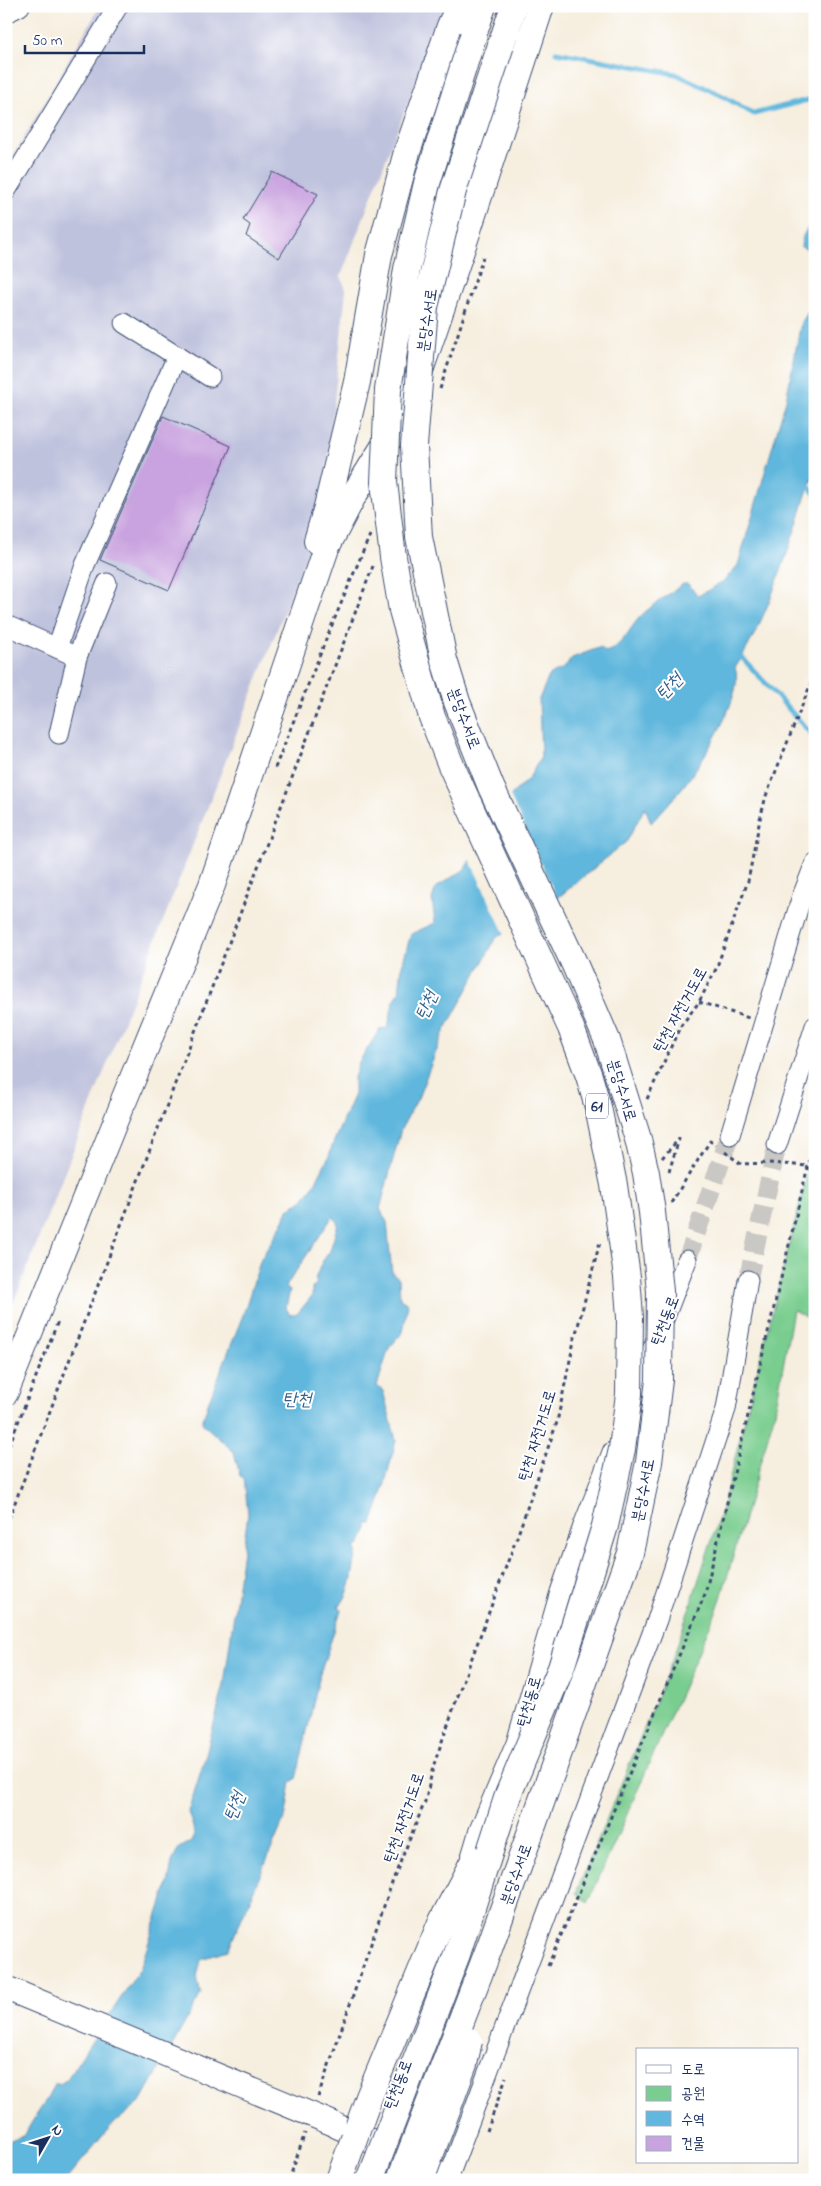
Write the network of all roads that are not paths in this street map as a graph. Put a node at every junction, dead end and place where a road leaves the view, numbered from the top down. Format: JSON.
{"nodes":[{"id":1,"x":20,"y":6,"type":"edge"},
{"id":2,"x":118,"y":6,"type":"edge"},
{"id":3,"x":483,"y":6,"type":"edge"},
{"id":4,"x":514,"y":6,"type":"edge"},
{"id":5,"x":541,"y":6,"type":"edge"},
{"id":6,"x":6,"y":13,"type":"edge"},
{"id":7,"x":460,"y":23,"type":"edge"},
{"id":8,"x":6,"y":191,"type":"edge"},
{"id":9,"x":124,"y":324,"type":"dead end"},
{"id":10,"x":176,"y":356,"type":"junction"},
{"id":11,"x":210,"y":377,"type":"dead end"},
{"id":12,"x":107,"y":583,"type":"dead end"},
{"id":13,"x":6,"y":625,"type":"edge"},
{"id":14,"x":57,"y":648,"type":"junction"},
{"id":15,"x":77,"y":657,"type":"junction"},
{"id":16,"x":60,"y":734,"type":"dead end"},
{"id":17,"x":815,"y":863,"type":"edge"},
{"id":18,"x":815,"y":1026,"type":"edge"},
{"id":19,"x":124,"y":1100,"type":"junction"},
{"id":20,"x":730,"y":1135,"type":"tunnel mouth"},
{"id":21,"x":777,"y":1145,"type":"tunnel mouth"},
{"id":22,"x":687,"y":1260,"type":"tunnel mouth"},
{"id":23,"x":748,"y":1280,"type":"tunnel mouth"},
{"id":24,"x":6,"y":1393,"type":"edge"},
{"id":25,"x":508,"y":1795,"type":"junction"},
{"id":26,"x":479,"y":1830,"type":"junction"},
{"id":27,"x":490,"y":1946,"type":"junction"},
{"id":28,"x":6,"y":1988,"type":"edge"},
{"id":29,"x":374,"y":2143,"type":"junction"},
{"id":30,"x":420,"y":2171,"type":"edge"},
{"id":31,"x":339,"y":2180,"type":"edge"},
{"id":32,"x":360,"y":2180,"type":"edge"},
{"id":33,"x":370,"y":2180,"type":"edge"},
{"id":34,"x":400,"y":2180,"type":"edge"},
{"id":35,"x":448,"y":2180,"type":"edge"}],
"edges":[{"from":1,"to":6,"type":"street"},
{"from":2,"to":8,"type":"street"},
{"from":3,"to":7,"type":"highway","name":"분당수서로","number":"61"},
{"from":4,"to":27,"type":"highway","name":"분당수서로","number":"61","bridge":true},
{"from":5,"to":19,"type":"highway"},
{"from":7,"to":19,"type":"highway"},
{"from":7,"to":25,"type":"highway","name":"분당수서로","number":"61","bridge":true},
{"from":9,"to":10,"type":"street"},
{"from":10,"to":11,"type":"street"},
{"from":10,"to":14,"type":"street"},
{"from":12,"to":15,"type":"street"},
{"from":13,"to":14,"type":"street"},
{"from":14,"to":15,"type":"street"},
{"from":15,"to":16,"type":"street"},
{"from":17,"to":20,"type":"street"},
{"from":18,"to":21,"type":"street"},
{"from":19,"to":24,"type":"main road"},
{"from":22,"to":26,"type":"street","name":"탄천동로"},
{"from":23,"to":35,"type":"street"},
{"from":25,"to":31,"type":"highway","bridge":true},
{"from":25,"to":33,"type":"highway","name":"분당수서로","number":"61","bridge":true},
{"from":26,"to":29,"type":"street","name":"탄천동로"},
{"from":26,"to":30,"type":"street"},
{"from":27,"to":30,"type":"highway","bridge":true},
{"from":27,"to":34,"type":"highway","name":"분당수서로","number":"61","bridge":true},
{"from":28,"to":29,"type":"main road","bridge":true},
{"from":29,"to":30,"type":"main road"},
{"from":29,"to":32,"type":"main road"},
{"from":30,"to":35,"type":"main road"}]}
